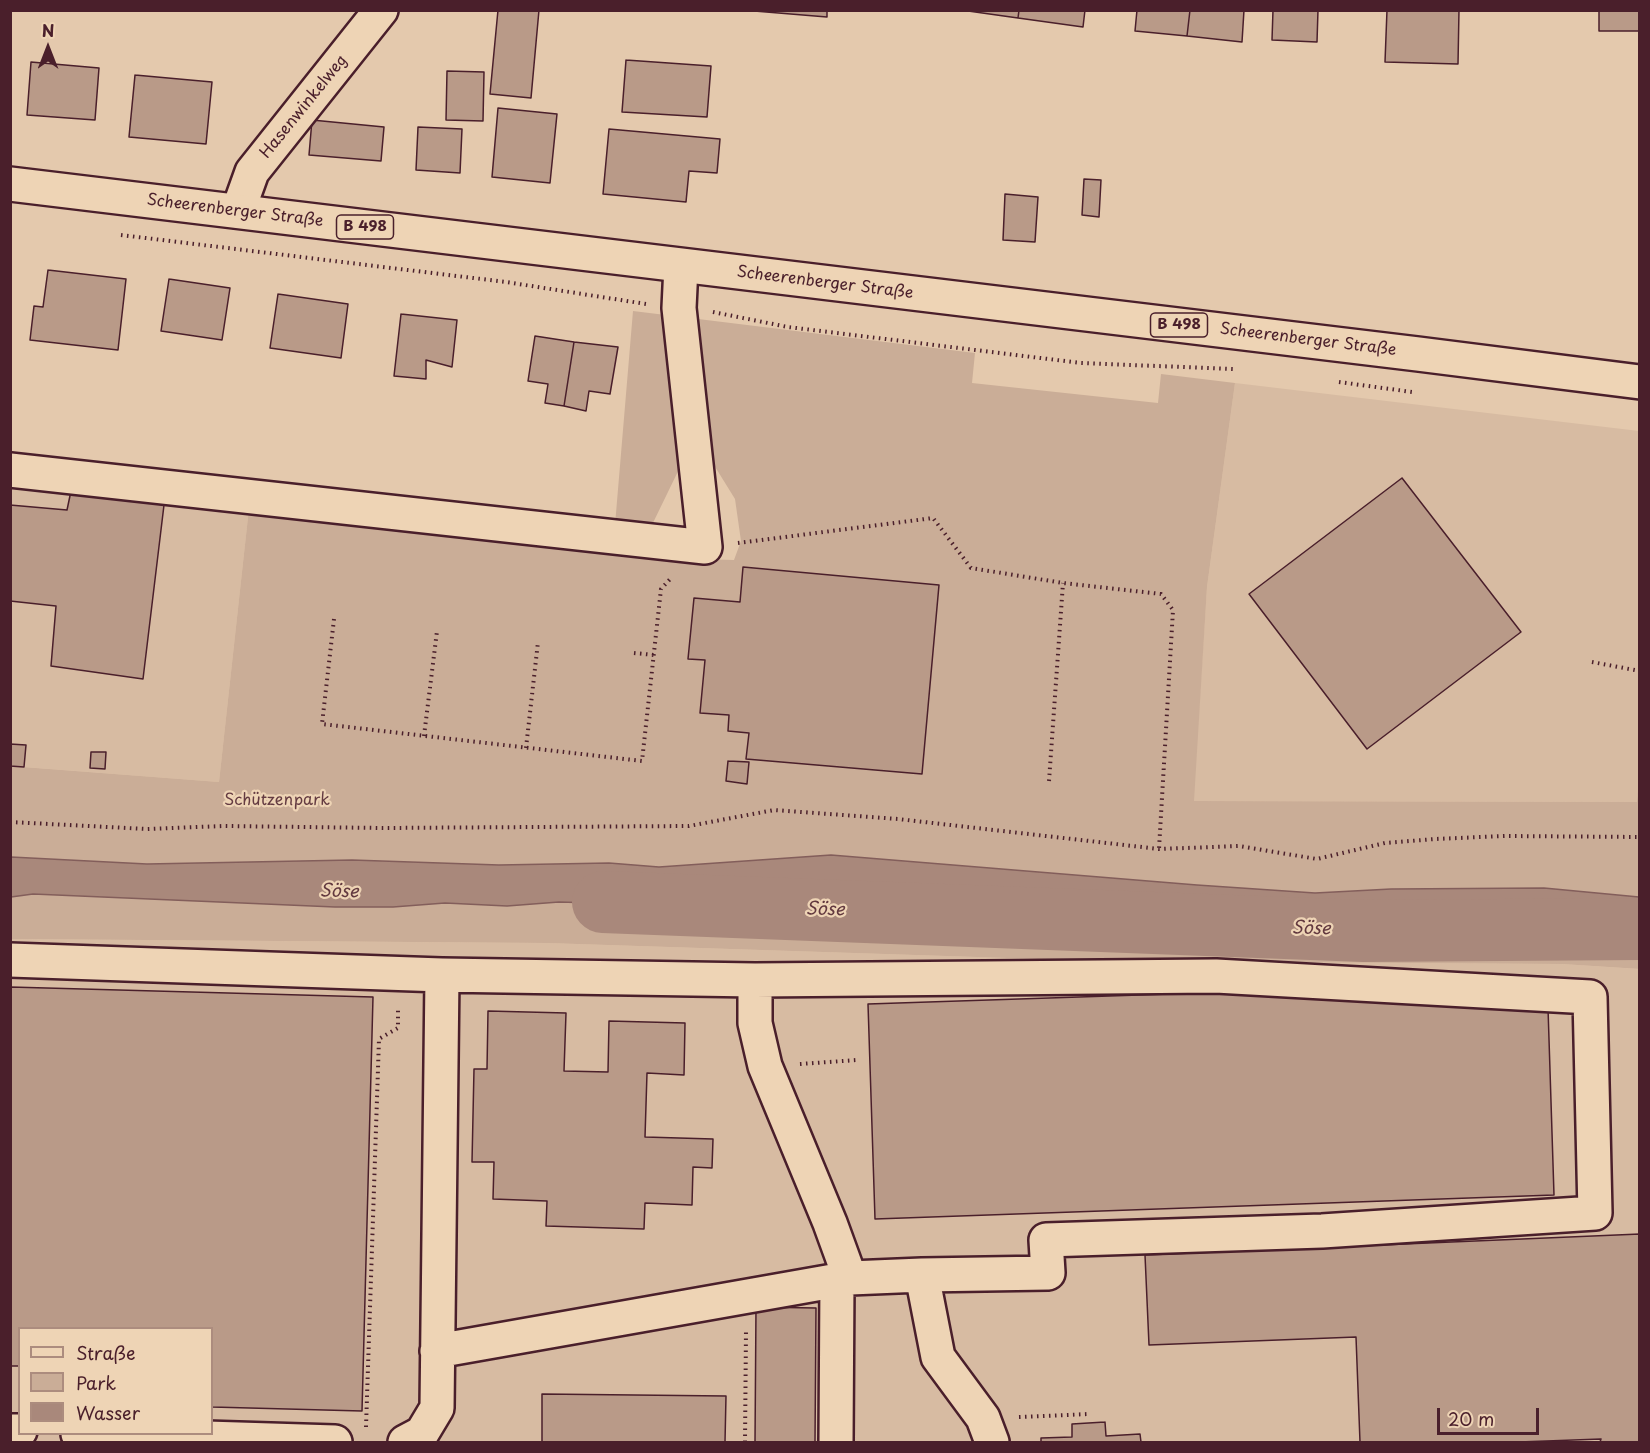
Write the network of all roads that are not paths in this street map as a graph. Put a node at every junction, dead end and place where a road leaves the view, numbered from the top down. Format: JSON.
{"nodes":[{"id":1,"x":381,"y":10,"type":"edge"},
{"id":2,"x":10,"y":184,"type":"edge"},
{"id":3,"x":238,"y":211,"type":"junction"},
{"id":4,"x":681,"y":266,"type":"junction"},
{"id":5,"x":1640,"y":382,"type":"edge"},
{"id":6,"x":10,"y":470,"type":"edge"},
{"id":7,"x":10,"y":960,"type":"edge"},
{"id":8,"x":442,"y":975,"type":"junction"},
{"id":9,"x":755,"y":980,"type":"junction"},
{"id":10,"x":922,"y":1275,"type":"junction"},
{"id":11,"x":844,"y":1279,"type":"junction"},
{"id":12,"x":436,"y":1351,"type":"junction"},
{"id":13,"x":987,"y":1430,"type":"edge"},
{"id":14,"x":107,"y":1435,"type":"edge"},
{"id":15,"x":335,"y":1443,"type":"edge"},
{"id":16,"x":405,"y":1443,"type":"edge"},
{"id":17,"x":836,"y":1443,"type":"edge"}],
"edges":[{"from":1,"to":3,"type":"main road","name":"Hasenwinkelweg"},
{"from":2,"to":3,"type":"main road","name":"Scheerenberger Straße","number":"B 498"},
{"from":3,"to":4,"type":"main road","name":"Scheerenberger Straße","number":"B 498"},
{"from":4,"to":5,"type":"main road","name":"Scheerenberger Straße","number":"B 498"},
{"from":4,"to":6,"type":"main road"},
{"from":7,"to":8,"type":"main road"},
{"from":8,"to":9,"type":"main road"},
{"from":8,"to":12,"type":"main road"},
{"from":9,"to":10,"type":"main road"},
{"from":9,"to":11,"type":"main road"},
{"from":10,"to":11,"type":"main road"},
{"from":10,"to":13,"type":"main road"},
{"from":11,"to":12,"type":"main road"},
{"from":11,"to":17,"type":"main road"},
{"from":12,"to":16,"type":"main road"},
{"from":14,"to":15,"type":"main road"}]}
